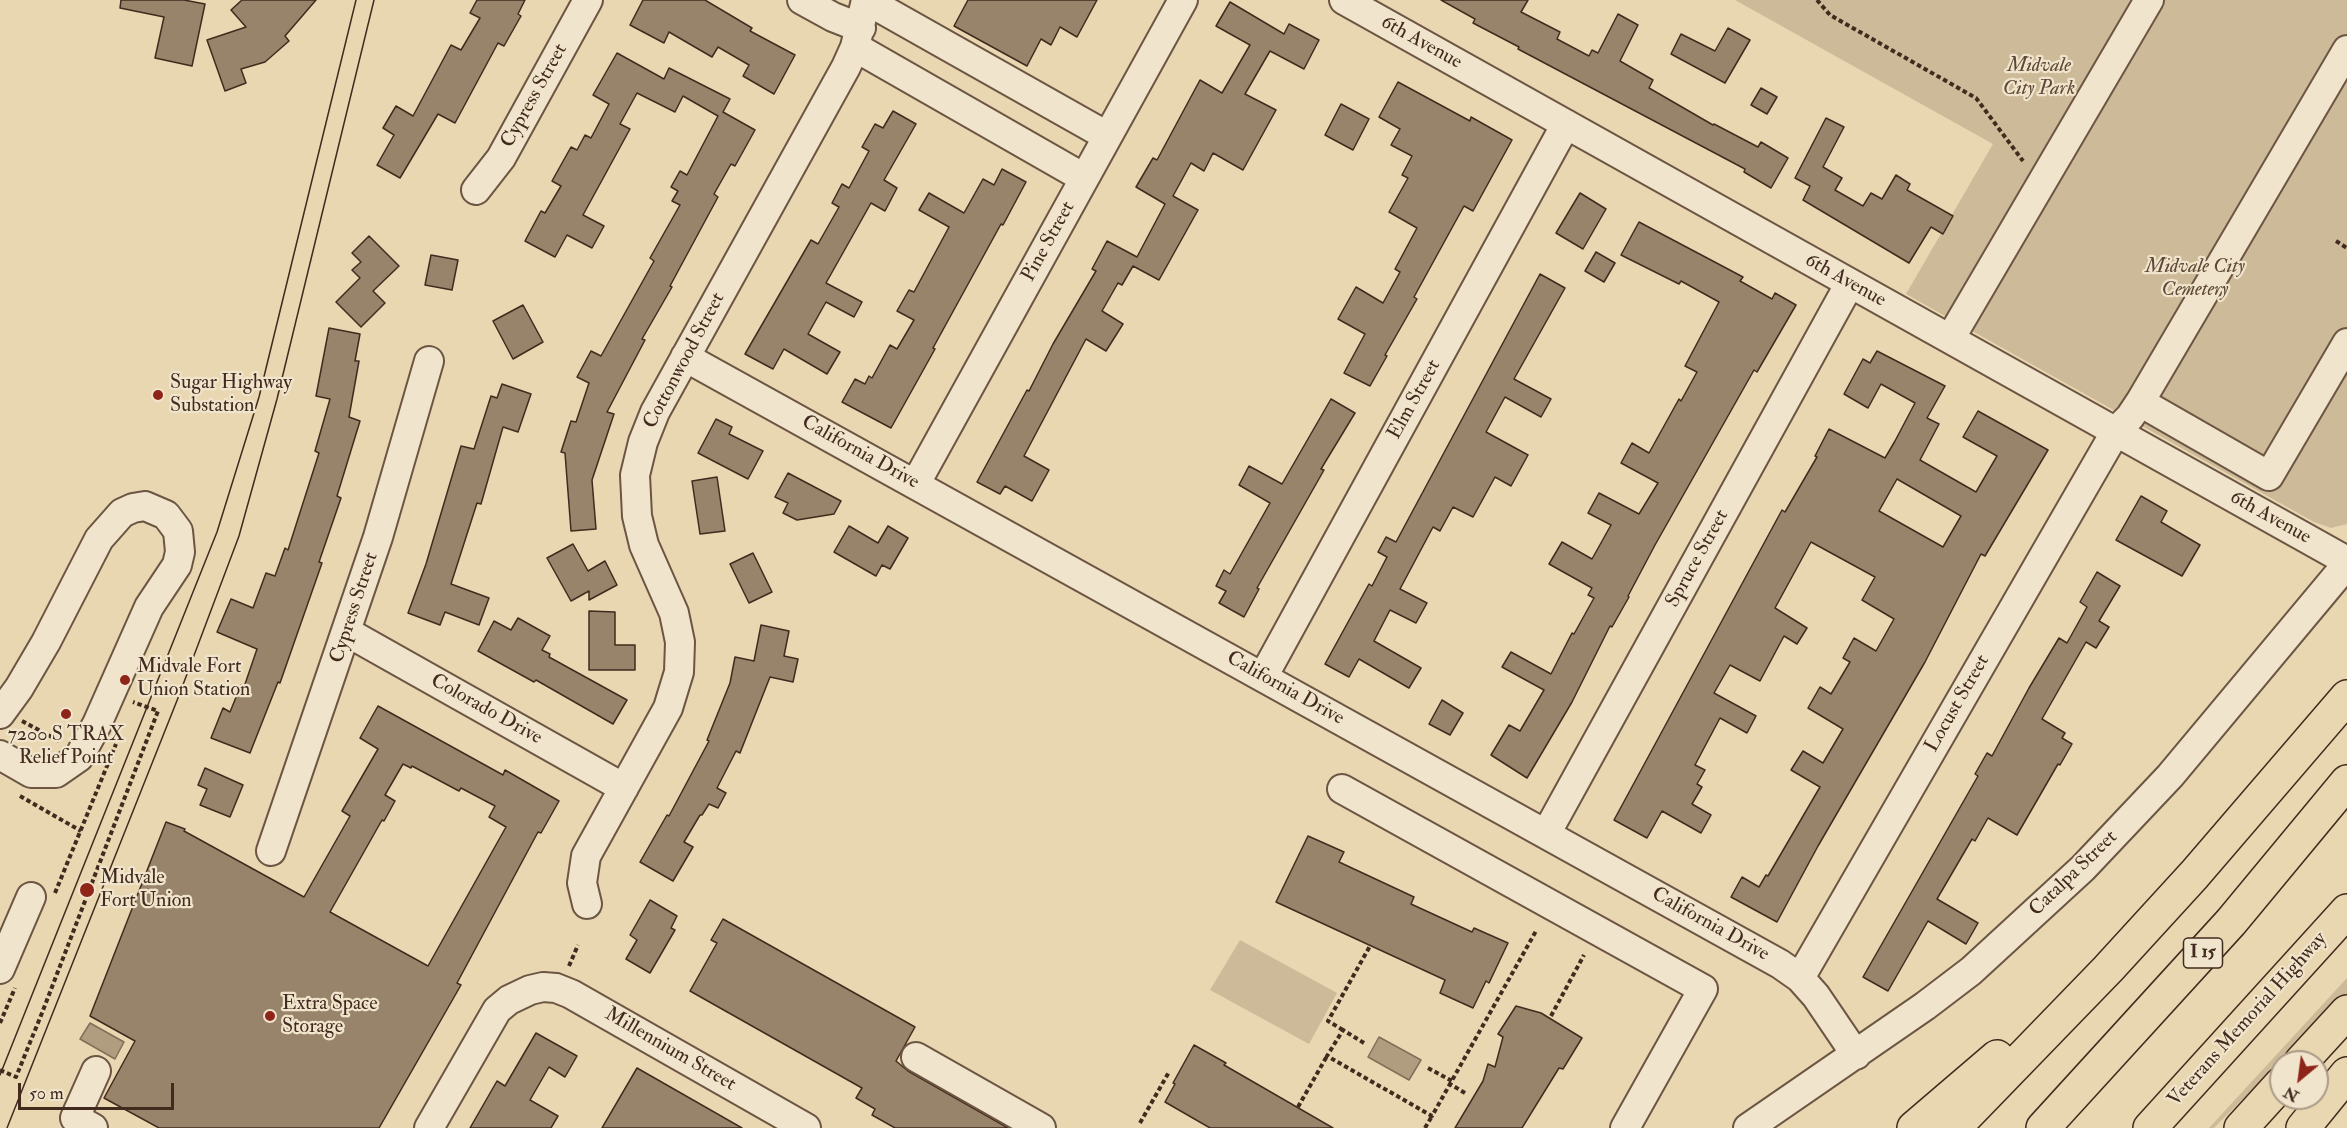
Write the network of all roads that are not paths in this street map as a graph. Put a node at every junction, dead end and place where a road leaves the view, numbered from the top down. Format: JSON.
{"nodes":[{"id":1,"x":588,"y":0,"type":"edge"},
{"id":2,"x":802,"y":0,"type":"edge"},
{"id":3,"x":866,"y":0,"type":"edge"},
{"id":4,"x":1183,"y":0,"type":"edge"},
{"id":5,"x":1344,"y":0,"type":"edge"},
{"id":6,"x":2149,"y":0,"type":"edge"},
{"id":7,"x":858,"y":38,"type":"junction"},
{"id":8,"x":2347,"y":50,"type":"edge"},
{"id":9,"x":1566,"y":124,"type":"junction"},
{"id":10,"x":1107,"y":136,"type":"junction"},
{"id":11,"x":1084,"y":178,"type":"junction"},
{"id":12,"x":476,"y":190,"type":"dead end"},
{"id":13,"x":1850,"y":283,"type":"junction"},
{"id":14,"x":1950,"y":339,"type":"junction"},
{"id":15,"x":2347,"y":344,"type":"edge"},
{"id":16,"x":685,"y":357,"type":"junction"},
{"id":17,"x":429,"y":361,"type":"dead end"},
{"id":18,"x":2140,"y":402,"type":"junction"},
{"id":19,"x":2116,"y":431,"type":"junction"},
{"id":20,"x":915,"y":483,"type":"junction"},
{"id":21,"x":2347,"y":562,"type":"edge"},
{"id":22,"x":347,"y":632,"type":"junction"},
{"id":23,"x":1263,"y":677,"type":"junction"},
{"id":24,"x":2347,"y":698,"type":"edge"},
{"id":25,"x":10,"y":716,"type":"edge"},
{"id":26,"x":0,"y":754,"type":"edge"},
{"id":27,"x":2347,"y":782,"type":"edge"},
{"id":28,"x":624,"y":788,"type":"junction"},
{"id":29,"x":1342,"y":789,"type":"dead end"},
{"id":30,"x":1546,"y":834,"type":"junction"},
{"id":31,"x":271,"y":851,"type":"dead end"},
{"id":32,"x":2194,"y":875,"type":"junction"},
{"id":33,"x":43,"y":896,"type":"road end"},
{"id":34,"x":587,"y":904,"type":"dead end"},
{"id":35,"x":2347,"y":911,"type":"edge"},
{"id":36,"x":9,"y":975,"type":"edge"},
{"id":37,"x":1800,"y":978,"type":"junction"},
{"id":38,"x":2347,"y":1012,"type":"edge"},
{"id":39,"x":2312,"y":1050,"type":"edge"},
{"id":40,"x":1856,"y":1055,"type":"junction"},
{"id":41,"x":916,"y":1057,"type":"dead end"},
{"id":42,"x":96,"y":1071,"type":"dead end"},
{"id":43,"x":2347,"y":1074,"type":"edge"},
{"id":44,"x":2269,"y":1097,"type":"edge"},
{"id":45,"x":79,"y":1125,"type":"edge"},
{"id":46,"x":429,"y":1128,"type":"edge"},
{"id":47,"x":806,"y":1128,"type":"edge"},
{"id":48,"x":1041,"y":1128,"type":"edge"},
{"id":49,"x":1625,"y":1128,"type":"edge"},
{"id":50,"x":1748,"y":1128,"type":"edge"},
{"id":51,"x":1914,"y":1128,"type":"edge"},
{"id":52,"x":1954,"y":1128,"type":"edge"},
{"id":53,"x":2043,"y":1128,"type":"edge"},
{"id":54,"x":2150,"y":1128,"type":"edge"},
{"id":55,"x":2241,"y":1128,"type":"edge"},
{"id":56,"x":2302,"y":1128,"type":"edge"}],
"edges":[{"from":1,"to":12,"type":"street","name":"Cypress Street"},
{"from":2,"to":7,"type":"street"},
{"from":3,"to":7,"type":"street","name":"Cottonwood Street"},
{"from":3,"to":10,"type":"street"},
{"from":4,"to":10,"type":"street","name":"Pine Street"},
{"from":5,"to":9,"type":"street","name":"6th Avenue"},
{"from":6,"to":14,"type":"street"},
{"from":7,"to":11,"type":"street"},
{"from":7,"to":16,"type":"street","name":"Cottonwood Street"},
{"from":8,"to":18,"type":"street","name":"Locust Street"},
{"from":9,"to":13,"type":"street","name":"6th Avenue"},
{"from":9,"to":23,"type":"street","name":"Elm Street"},
{"from":10,"to":11,"type":"street","name":"Pine Street"},
{"from":11,"to":20,"type":"street","name":"Pine Street"},
{"from":13,"to":14,"type":"street","name":"6th Avenue"},
{"from":13,"to":30,"type":"street","name":"Spruce Street"},
{"from":14,"to":19,"type":"street","name":"6th Avenue"},
{"from":15,"to":18,"type":"street"},
{"from":16,"to":20,"type":"street","name":"California Drive"},
{"from":16,"to":28,"type":"street","name":"Cottonwood Street"},
{"from":17,"to":22,"type":"street","name":"Cypress Street"},
{"from":18,"to":19,"type":"street","name":"Locust Street"},
{"from":19,"to":21,"type":"street","name":"6th Avenue"},
{"from":19,"to":37,"type":"street","name":"Locust Street"},
{"from":20,"to":23,"type":"street","name":"California Drive"},
{"from":21,"to":40,"type":"street","name":"Catalpa Street"},
{"from":22,"to":28,"type":"street","name":"Colorado Drive"},
{"from":22,"to":31,"type":"street","name":"Cypress Street"},
{"from":23,"to":30,"type":"street","name":"California Drive"},
{"from":24,"to":32,"type":"highway"},
{"from":25,"to":26,"type":"street"},
{"from":27,"to":53,"type":"highway","number":"I 15"},
{"from":28,"to":34,"type":"street","name":"Cottonwood Street"},
{"from":29,"to":49,"type":"street"},
{"from":30,"to":37,"type":"street","name":"California Drive"},
{"from":32,"to":51,"type":"highway"},
{"from":32,"to":52,"type":"highway"},
{"from":33,"to":36,"type":"street"},
{"from":35,"to":54,"type":"highway","name":"Veterans Memorial Highway"},
{"from":37,"to":40,"type":"street","name":"California Drive"},
{"from":38,"to":39,"type":"highway"},
{"from":40,"to":50,"type":"street","name":"Catalpa Street"},
{"from":41,"to":48,"type":"street"},
{"from":42,"to":45,"type":"street"},
{"from":43,"to":56,"type":"highway"},
{"from":44,"to":55,"type":"highway"},
{"from":46,"to":47,"type":"street","name":"Millennium Street"}]}
